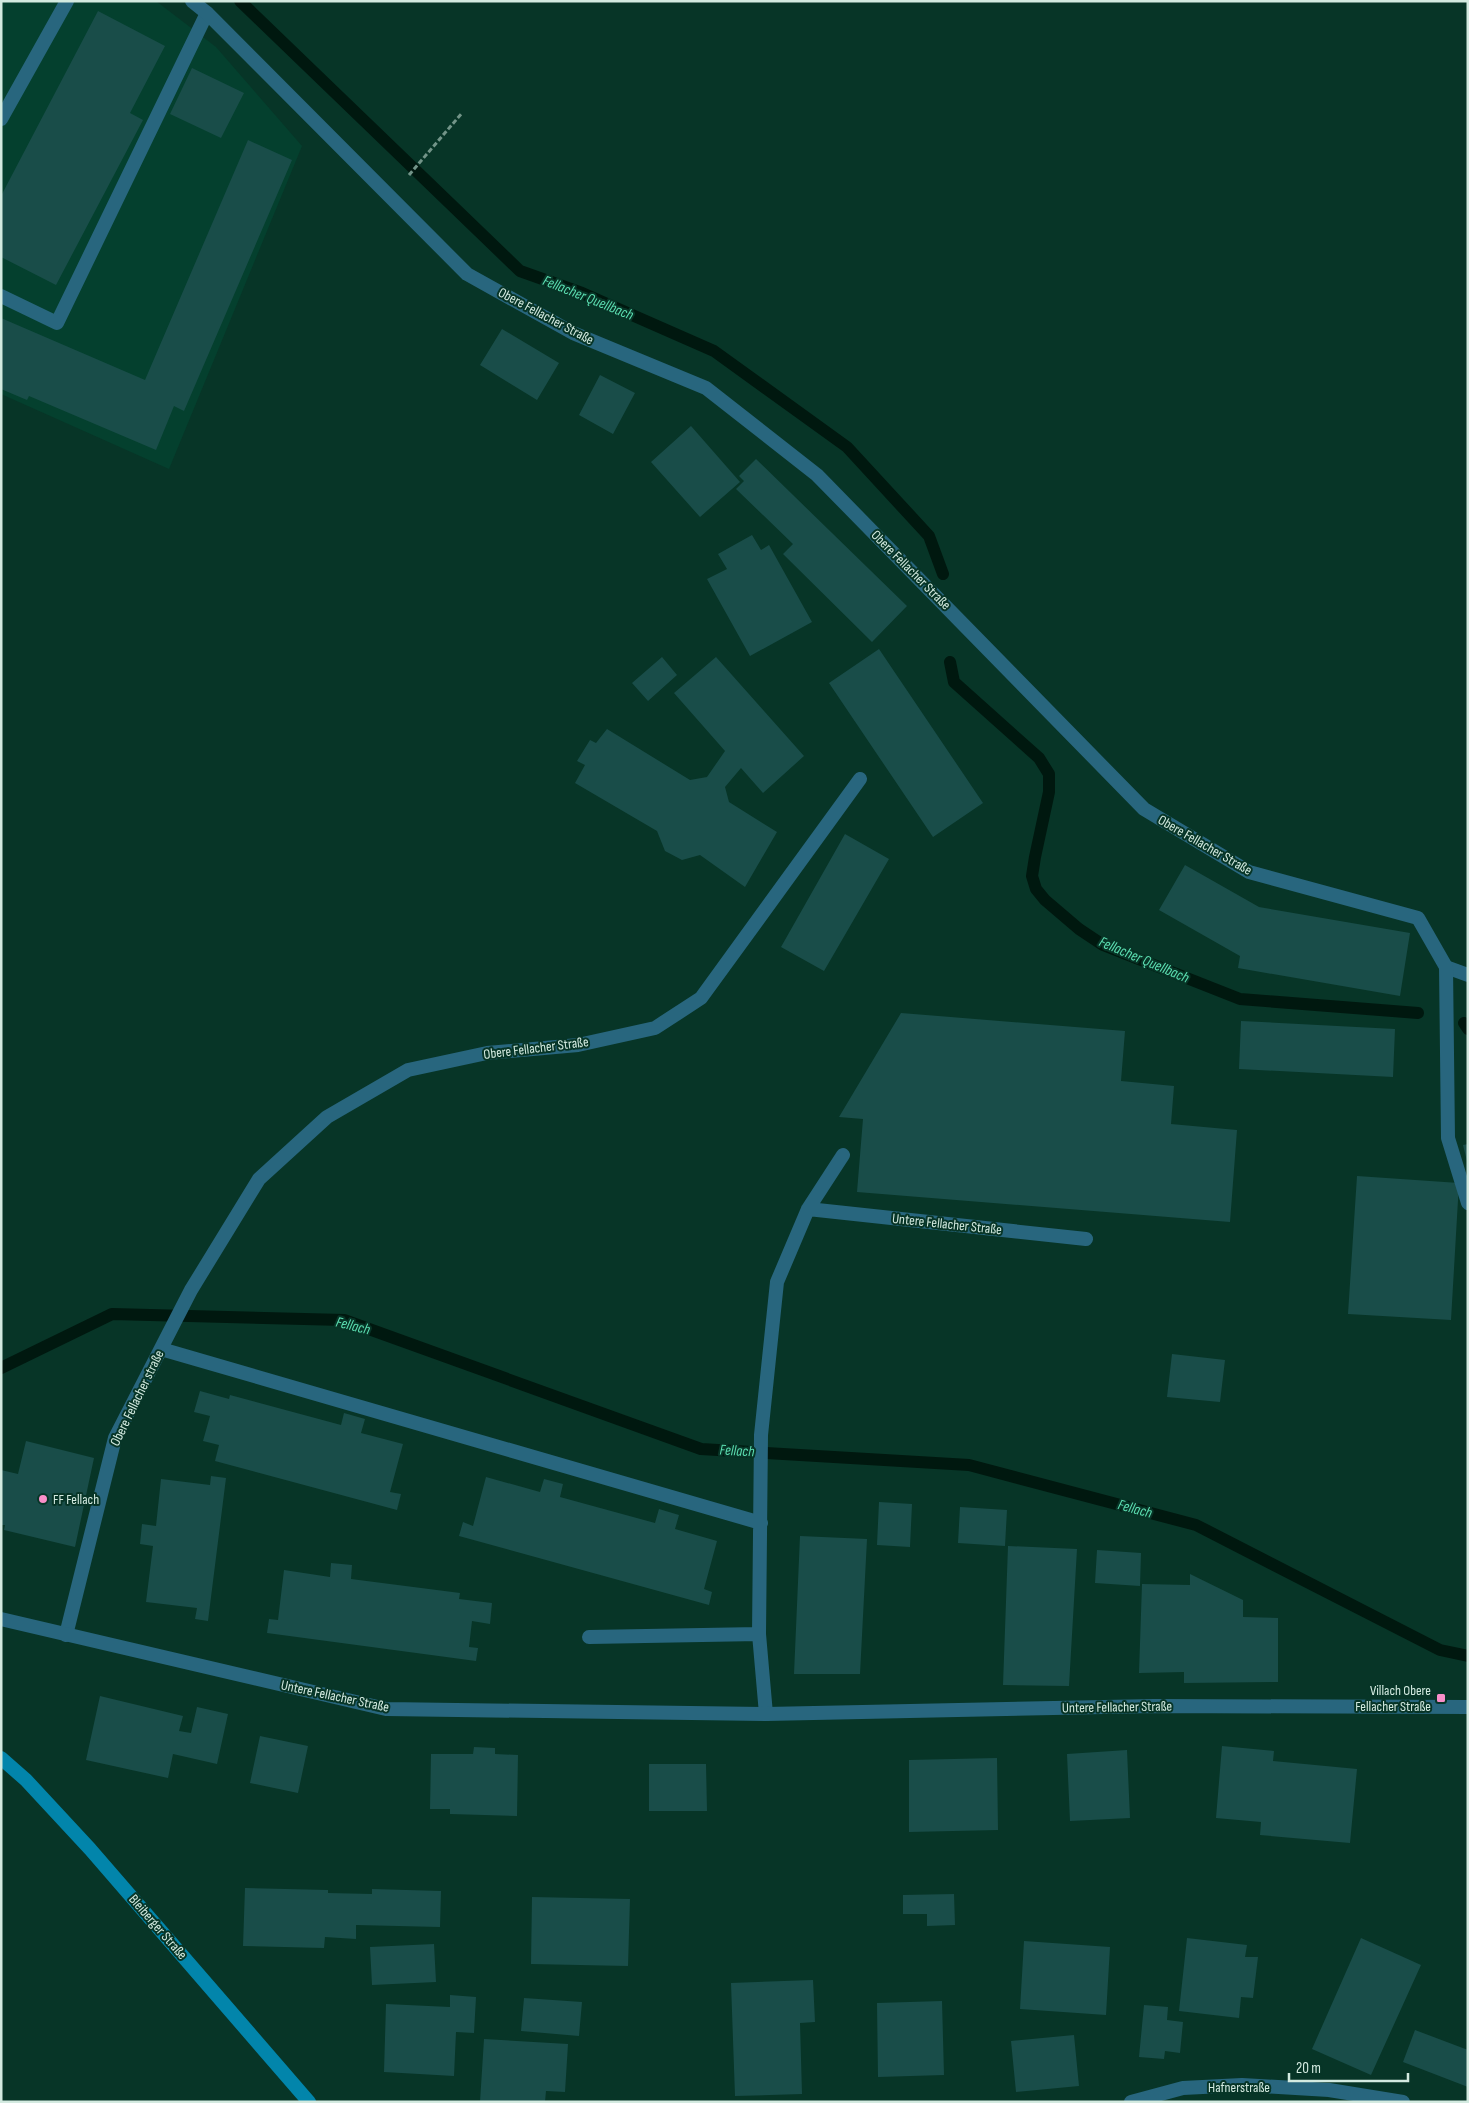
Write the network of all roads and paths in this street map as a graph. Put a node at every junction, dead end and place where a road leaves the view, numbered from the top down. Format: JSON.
{"nodes":[{"id":1,"x":67,"y":1,"type":"edge"},
{"id":2,"x":198,"y":5,"type":"edge"},
{"id":3,"x":462,"y":114,"type":"dead end"},
{"id":4,"x":1,"y":120,"type":"edge"},
{"id":5,"x":408,"y":177,"type":"dead end"},
{"id":6,"x":1,"y":296,"type":"edge"},
{"id":7,"x":860,"y":779,"type":"dead end"},
{"id":8,"x":1446,"y":967,"type":"junction"},
{"id":9,"x":1468,"y":975,"type":"edge"},
{"id":10,"x":843,"y":1154,"type":"dead end"},
{"id":11,"x":1468,"y":1203,"type":"edge"},
{"id":12,"x":808,"y":1209,"type":"junction"},
{"id":13,"x":1086,"y":1239,"type":"dead end"},
{"id":14,"x":164,"y":1343,"type":"junction"},
{"id":15,"x":761,"y":1523,"type":"junction"},
{"id":16,"x":1,"y":1620,"type":"edge"},
{"id":17,"x":759,"y":1634,"type":"junction"},
{"id":18,"x":66,"y":1635,"type":"junction"},
{"id":19,"x":590,"y":1637,"type":"dead end"},
{"id":20,"x":1468,"y":1706,"type":"edge"},
{"id":21,"x":766,"y":1714,"type":"junction"},
{"id":22,"x":1,"y":1758,"type":"edge"},
{"id":23,"x":1377,"y":2100,"type":"edge"},
{"id":24,"x":309,"y":2102,"type":"edge"},
{"id":25,"x":1131,"y":2102,"type":"edge"},
{"id":26,"x":1403,"y":2102,"type":"edge"}],
"edges":[{"from":1,"to":4,"type":"street"},
{"from":2,"to":6,"type":"street"},
{"from":2,"to":8,"type":"street","name":"Obere Fellacher Straße"},
{"from":3,"to":5,"type":"path"},
{"from":7,"to":14,"type":"street","name":"Obere Fellacher Straße"},
{"from":8,"to":9,"type":"street"},
{"from":8,"to":11,"type":"street","name":"Obere Fellacher Straße"},
{"from":10,"to":12,"type":"street"},
{"from":12,"to":13,"type":"street","name":"Untere Fellacher Straße"},
{"from":12,"to":15,"type":"street"},
{"from":14,"to":15,"type":"street"},
{"from":14,"to":18,"type":"street","name":"Obere Fellacher straße"},
{"from":15,"to":17,"type":"street"},
{"from":16,"to":18,"type":"street","name":"Untere Fellacher Straße"},
{"from":17,"to":19,"type":"street"},
{"from":17,"to":21,"type":"street"},
{"from":18,"to":21,"type":"street","name":"Untere Fellacher Straße"},
{"from":20,"to":21,"type":"street","name":"Untere Fellacher Straße"},
{"from":22,"to":24,"type":"main road","name":"Bleiberger Straße"},
{"from":23,"to":25,"type":"street","name":"Hafnerstraße"},
{"from":23,"to":26,"type":"street","name":"Hafnerstraße"}]}
